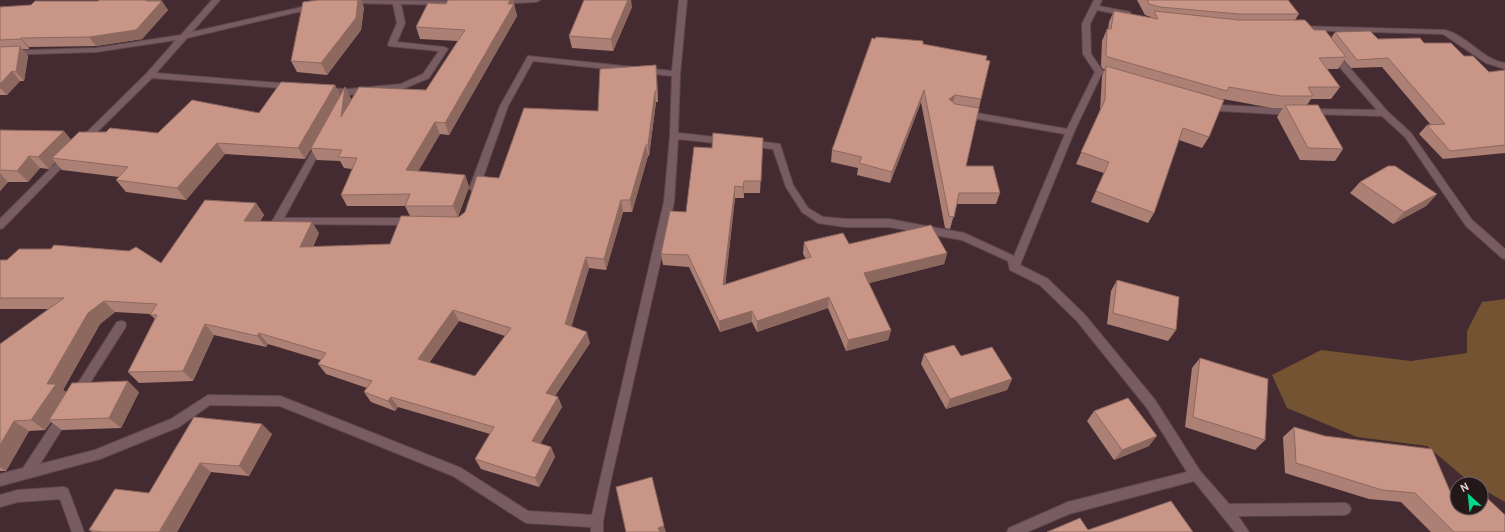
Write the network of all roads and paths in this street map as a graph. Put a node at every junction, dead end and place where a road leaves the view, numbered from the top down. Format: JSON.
{"nodes":[{"id":1,"x":216,"y":0,"type":"edge"},
{"id":2,"x":536,"y":0,"type":"edge"},
{"id":3,"x":683,"y":0,"type":"edge"},
{"id":4,"x":344,"y":1,"type":"edge"},
{"id":5,"x":472,"y":2,"type":"edge"},
{"id":6,"x":494,"y":2,"type":"edge"},
{"id":7,"x":397,"y":3,"type":"junction"},
{"id":8,"x":1096,"y":4,"type":"edge"},
{"id":9,"x":325,"y":5,"type":"edge"},
{"id":10,"x":1132,"y":16,"type":"edge"},
{"id":11,"x":1288,"y":28,"type":"edge"},
{"id":12,"x":1312,"y":28,"type":"junction"},
{"id":13,"x":182,"y":37,"type":"junction"},
{"id":14,"x":0,"y":53,"type":"edge"},
{"id":15,"x":1505,"y":66,"type":"edge"},
{"id":16,"x":1099,"y":72,"type":"junction"},
{"id":17,"x":676,"y":74,"type":"junction"},
{"id":18,"x":150,"y":75,"type":"junction"},
{"id":19,"x":1122,"y":78,"type":"edge"},
{"id":20,"x":296,"y":87,"type":"edge"},
{"id":21,"x":319,"y":90,"type":"edge"},
{"id":22,"x":1198,"y":101,"type":"edge"},
{"id":23,"x":959,"y":113,"type":"edge"},
{"id":24,"x":1384,"y":113,"type":"junction"},
{"id":25,"x":1070,"y":132,"type":"junction"},
{"id":26,"x":326,"y":133,"type":"edge"},
{"id":27,"x":674,"y":136,"type":"junction"},
{"id":28,"x":470,"y":201,"type":"edge"},
{"id":29,"x":0,"y":212,"type":"edge"},
{"id":30,"x":10,"y":214,"type":"junction"},
{"id":31,"x":417,"y":222,"type":"edge"},
{"id":32,"x":0,"y":225,"type":"edge"},
{"id":33,"x":1505,"y":254,"type":"edge"},
{"id":34,"x":1014,"y":267,"type":"junction"},
{"id":35,"x":121,"y":325,"type":"dead end"},
{"id":36,"x":27,"y":473,"type":"junction"},
{"id":37,"x":1196,"y":475,"type":"junction"},
{"id":38,"x":0,"y":480,"type":"edge"},
{"id":39,"x":0,"y":501,"type":"edge"},
{"id":40,"x":1346,"y":509,"type":"dead end"},
{"id":41,"x":1226,"y":510,"type":"junction"},
{"id":42,"x":597,"y":527,"type":"edge"},
{"id":43,"x":78,"y":532,"type":"edge"},
{"id":44,"x":1013,"y":532,"type":"edge"},
{"id":45,"x":1243,"y":532,"type":"edge"}],
"edges":[{"from":1,"to":13,"type":"street"},
{"from":2,"to":6,"type":"street"},
{"from":3,"to":17,"type":"street"},
{"from":4,"to":7,"type":"street"},
{"from":5,"to":7,"type":"street"},
{"from":7,"to":21,"type":"street"},
{"from":8,"to":10,"type":"street"},
{"from":8,"to":16,"type":"street"},
{"from":9,"to":13,"type":"street"},
{"from":11,"to":12,"type":"street"},
{"from":12,"to":15,"type":"street"},
{"from":12,"to":24,"type":"street"},
{"from":13,"to":14,"type":"street"},
{"from":13,"to":18,"type":"street"},
{"from":16,"to":19,"type":"street"},
{"from":16,"to":25,"type":"street"},
{"from":17,"to":27,"type":"street"},
{"from":17,"to":28,"type":"street"},
{"from":18,"to":20,"type":"street"},
{"from":18,"to":30,"type":"street"},
{"from":22,"to":24,"type":"street"},
{"from":23,"to":25,"type":"street"},
{"from":24,"to":33,"type":"street"},
{"from":25,"to":34,"type":"street"},
{"from":26,"to":31,"type":"street"},
{"from":27,"to":34,"type":"street"},
{"from":27,"to":42,"type":"street"},
{"from":29,"to":30,"type":"street"},
{"from":30,"to":32,"type":"street"},
{"from":34,"to":37,"type":"street"},
{"from":35,"to":36,"type":"street"},
{"from":36,"to":38,"type":"street"},
{"from":36,"to":42,"type":"street"},
{"from":37,"to":41,"type":"street"},
{"from":37,"to":44,"type":"street"},
{"from":39,"to":43,"type":"street"},
{"from":40,"to":41,"type":"street"},
{"from":41,"to":45,"type":"street"}]}
